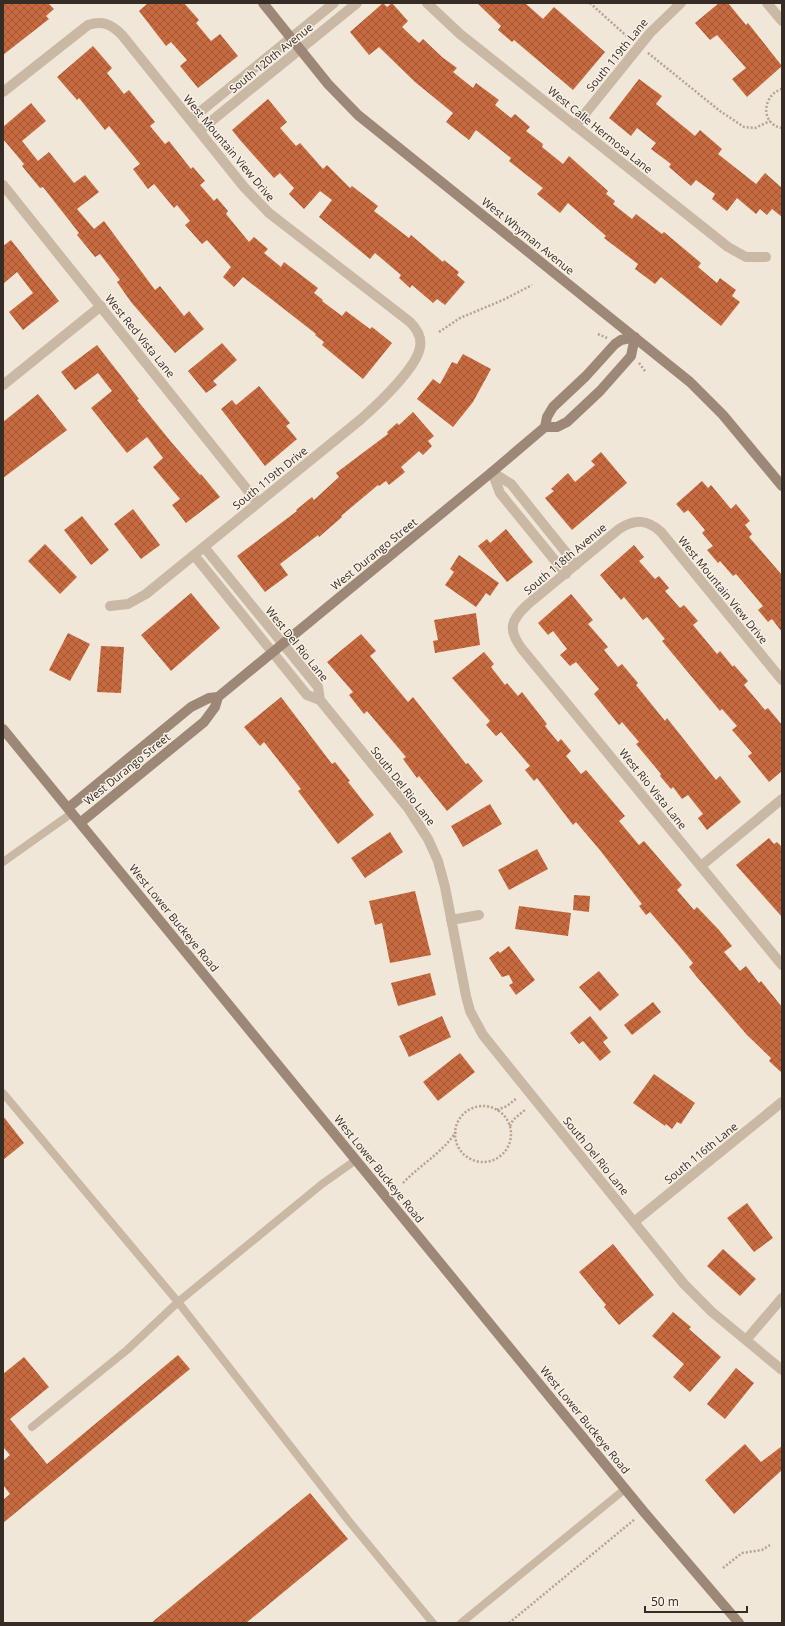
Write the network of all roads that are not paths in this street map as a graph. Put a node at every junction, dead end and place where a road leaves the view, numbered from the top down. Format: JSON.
{"nodes":[{"id":1,"x":263,"y":3,"type":"edge"},
{"id":2,"x":334,"y":3,"type":"edge"},
{"id":3,"x":357,"y":3,"type":"edge"},
{"id":4,"x":427,"y":3,"type":"edge"},
{"id":5,"x":681,"y":3,"type":"edge"},
{"id":6,"x":767,"y":3,"type":"edge"},
{"id":7,"x":782,"y":21,"type":"edge"},
{"id":8,"x":291,"y":38,"type":"junction"},
{"id":9,"x":300,"y":49,"type":"junction"},
{"id":10,"x":3,"y":92,"type":"edge"},
{"id":11,"x":190,"y":120,"type":"junction"},
{"id":12,"x":575,"y":126,"type":"junction"},
{"id":13,"x":199,"y":131,"type":"junction"},
{"id":14,"x":3,"y":185,"type":"edge"},
{"id":15,"x":766,"y":257,"type":"dead end"},
{"id":16,"x":101,"y":306,"type":"junction"},
{"id":17,"x":635,"y":337,"type":"junction"},
{"id":18,"x":420,"y":340,"type":"joint"},
{"id":19,"x":3,"y":385,"type":"edge"},
{"id":20,"x":545,"y":427,"type":"junction"},
{"id":21,"x":492,"y":472,"type":"junction"},
{"id":22,"x":782,"y":486,"type":"edge"},
{"id":23,"x":258,"y":503,"type":"junction"},
{"id":24,"x":641,"y":521,"type":"joint"},
{"id":25,"x":204,"y":547,"type":"junction"},
{"id":26,"x":194,"y":555,"type":"junction"},
{"id":27,"x":576,"y":565,"type":"junction"},
{"id":28,"x":566,"y":574,"type":"junction"},
{"id":29,"x":110,"y":606,"type":"dead end"},
{"id":30,"x":512,"y":626,"type":"joint"},
{"id":31,"x":282,"y":644,"type":"junction"},
{"id":32,"x":272,"y":653,"type":"junction"},
{"id":33,"x":782,"y":680,"type":"edge"},
{"id":34,"x":218,"y":697,"type":"junction"},
{"id":35,"x":320,"y":700,"type":"junction"},
{"id":36,"x":3,"y":729,"type":"edge"},
{"id":37,"x":782,"y":799,"type":"edge"},
{"id":38,"x":70,"y":810,"type":"junction"},
{"id":39,"x":80,"y":823,"type":"junction"},
{"id":40,"x":3,"y":862,"type":"edge"},
{"id":41,"x":701,"y":866,"type":"junction"},
{"id":42,"x":478,"y":915,"type":"dead end"},
{"id":43,"x":451,"y":920,"type":"junction"},
{"id":44,"x":782,"y":965,"type":"edge"},
{"id":45,"x":3,"y":1093,"type":"edge"},
{"id":46,"x":782,"y":1102,"type":"edge"},
{"id":47,"x":356,"y":1160,"type":"junction"},
{"id":48,"x":634,"y":1222,"type":"junction"},
{"id":49,"x":782,"y":1298,"type":"edge"},
{"id":50,"x":178,"y":1302,"type":"junction"},
{"id":51,"x":746,"y":1340,"type":"junction"},
{"id":52,"x":782,"y":1370,"type":"edge"},
{"id":53,"x":32,"y":1427,"type":"dead end"},
{"id":54,"x":626,"y":1489,"type":"junction"},
{"id":55,"x":433,"y":1623,"type":"edge"},
{"id":56,"x":461,"y":1623,"type":"edge"},
{"id":57,"x":739,"y":1623,"type":"edge"}],
"edges":[{"from":1,"to":8,"type":"street","name":"West Whyman Avenue"},
{"from":2,"to":8,"type":"street","name":"South 120th Avenue"},
{"from":3,"to":9,"type":"street","name":"South 120th Avenue"},
{"from":4,"to":12,"type":"street","name":"West Calle Hermosa Lane"},
{"from":5,"to":12,"type":"street","name":"South 119th Lane"},
{"from":6,"to":7,"type":"street"},
{"from":8,"to":9,"type":"street","name":"West Whyman Avenue"},
{"from":8,"to":11,"type":"street","name":"South 120th Avenue"},
{"from":9,"to":13,"type":"street","name":"South 120th Avenue"},
{"from":9,"to":17,"type":"street","name":"West Whyman Avenue"},
{"from":10,"to":11,"type":"street","name":"West Mountain View Drive"},
{"from":11,"to":13,"type":"street","name":"West Mountain View Drive"},
{"from":12,"to":15,"type":"street","name":"West Calle Hermosa Lane"},
{"from":13,"to":18,"type":"street","name":"West Mountain View Drive"},
{"from":14,"to":16,"type":"street","name":"West Red Vista Lane"},
{"from":16,"to":19,"type":"street"},
{"from":16,"to":23,"type":"street","name":"West Red Vista Lane"},
{"from":17,"to":20,"type":"street","name":"West Durango Street"},
{"from":17,"to":20,"type":"street","name":"West Durango Street"},
{"from":17,"to":22,"type":"street","name":"West Whyman Avenue"},
{"from":18,"to":23,"type":"street","name":"South 119th Drive"},
{"from":20,"to":21,"type":"street","name":"West Durango Street"},
{"from":21,"to":27,"type":"street"},
{"from":21,"to":28,"type":"street"},
{"from":21,"to":31,"type":"street","name":"West Durango Street"},
{"from":23,"to":25,"type":"street","name":"South 119th Drive"},
{"from":24,"to":27,"type":"street","name":"South 118th Avenue"},
{"from":24,"to":33,"type":"street","name":"West Mountain View Drive"},
{"from":25,"to":26,"type":"street","name":"South 119th Drive"},
{"from":25,"to":31,"type":"street","name":"West Del Rio Lane"},
{"from":26,"to":29,"type":"street","name":"South 119th Drive"},
{"from":26,"to":32,"type":"street","name":"West Del Rio Lane"},
{"from":27,"to":28,"type":"street","name":"South 118th Avenue"},
{"from":28,"to":30,"type":"street","name":"South 118th Avenue"},
{"from":30,"to":41,"type":"street","name":"West Rio Vista Lane"},
{"from":31,"to":32,"type":"street","name":"West Durango Street"},
{"from":31,"to":35,"type":"street","name":"West Del Rio Lane"},
{"from":32,"to":34,"type":"street","name":"West Durango Street"},
{"from":32,"to":35,"type":"street","name":"West Del Rio Lane"},
{"from":34,"to":38,"type":"street","name":"West Durango Street"},
{"from":34,"to":39,"type":"street","name":"West Durango Street"},
{"from":35,"to":43,"type":"street","name":"South Del Rio Lane"},
{"from":36,"to":38,"type":"street","name":"West Lower Buckeye Road"},
{"from":37,"to":41,"type":"street"},
{"from":38,"to":39,"type":"street","name":"West Lower Buckeye Road"},
{"from":38,"to":40,"type":"lane"},
{"from":39,"to":47,"type":"street","name":"West Lower Buckeye Road"},
{"from":41,"to":44,"type":"street","name":"West Rio Vista Lane"},
{"from":42,"to":43,"type":"street"},
{"from":43,"to":48,"type":"street","name":"South Del Rio Lane"},
{"from":45,"to":50,"type":"lane"},
{"from":46,"to":48,"type":"street","name":"South 116th Lane"},
{"from":47,"to":50,"type":"lane"},
{"from":47,"to":54,"type":"street","name":"West Lower Buckeye Road"},
{"from":48,"to":51,"type":"street","name":"South Del Rio Lane"},
{"from":49,"to":51,"type":"street"},
{"from":50,"to":53,"type":"lane"},
{"from":50,"to":55,"type":"lane"},
{"from":51,"to":52,"type":"street","name":"South Del Rio Lane"},
{"from":54,"to":56,"type":"lane"},
{"from":54,"to":57,"type":"street","name":"West Lower Buckeye Road"}]}
